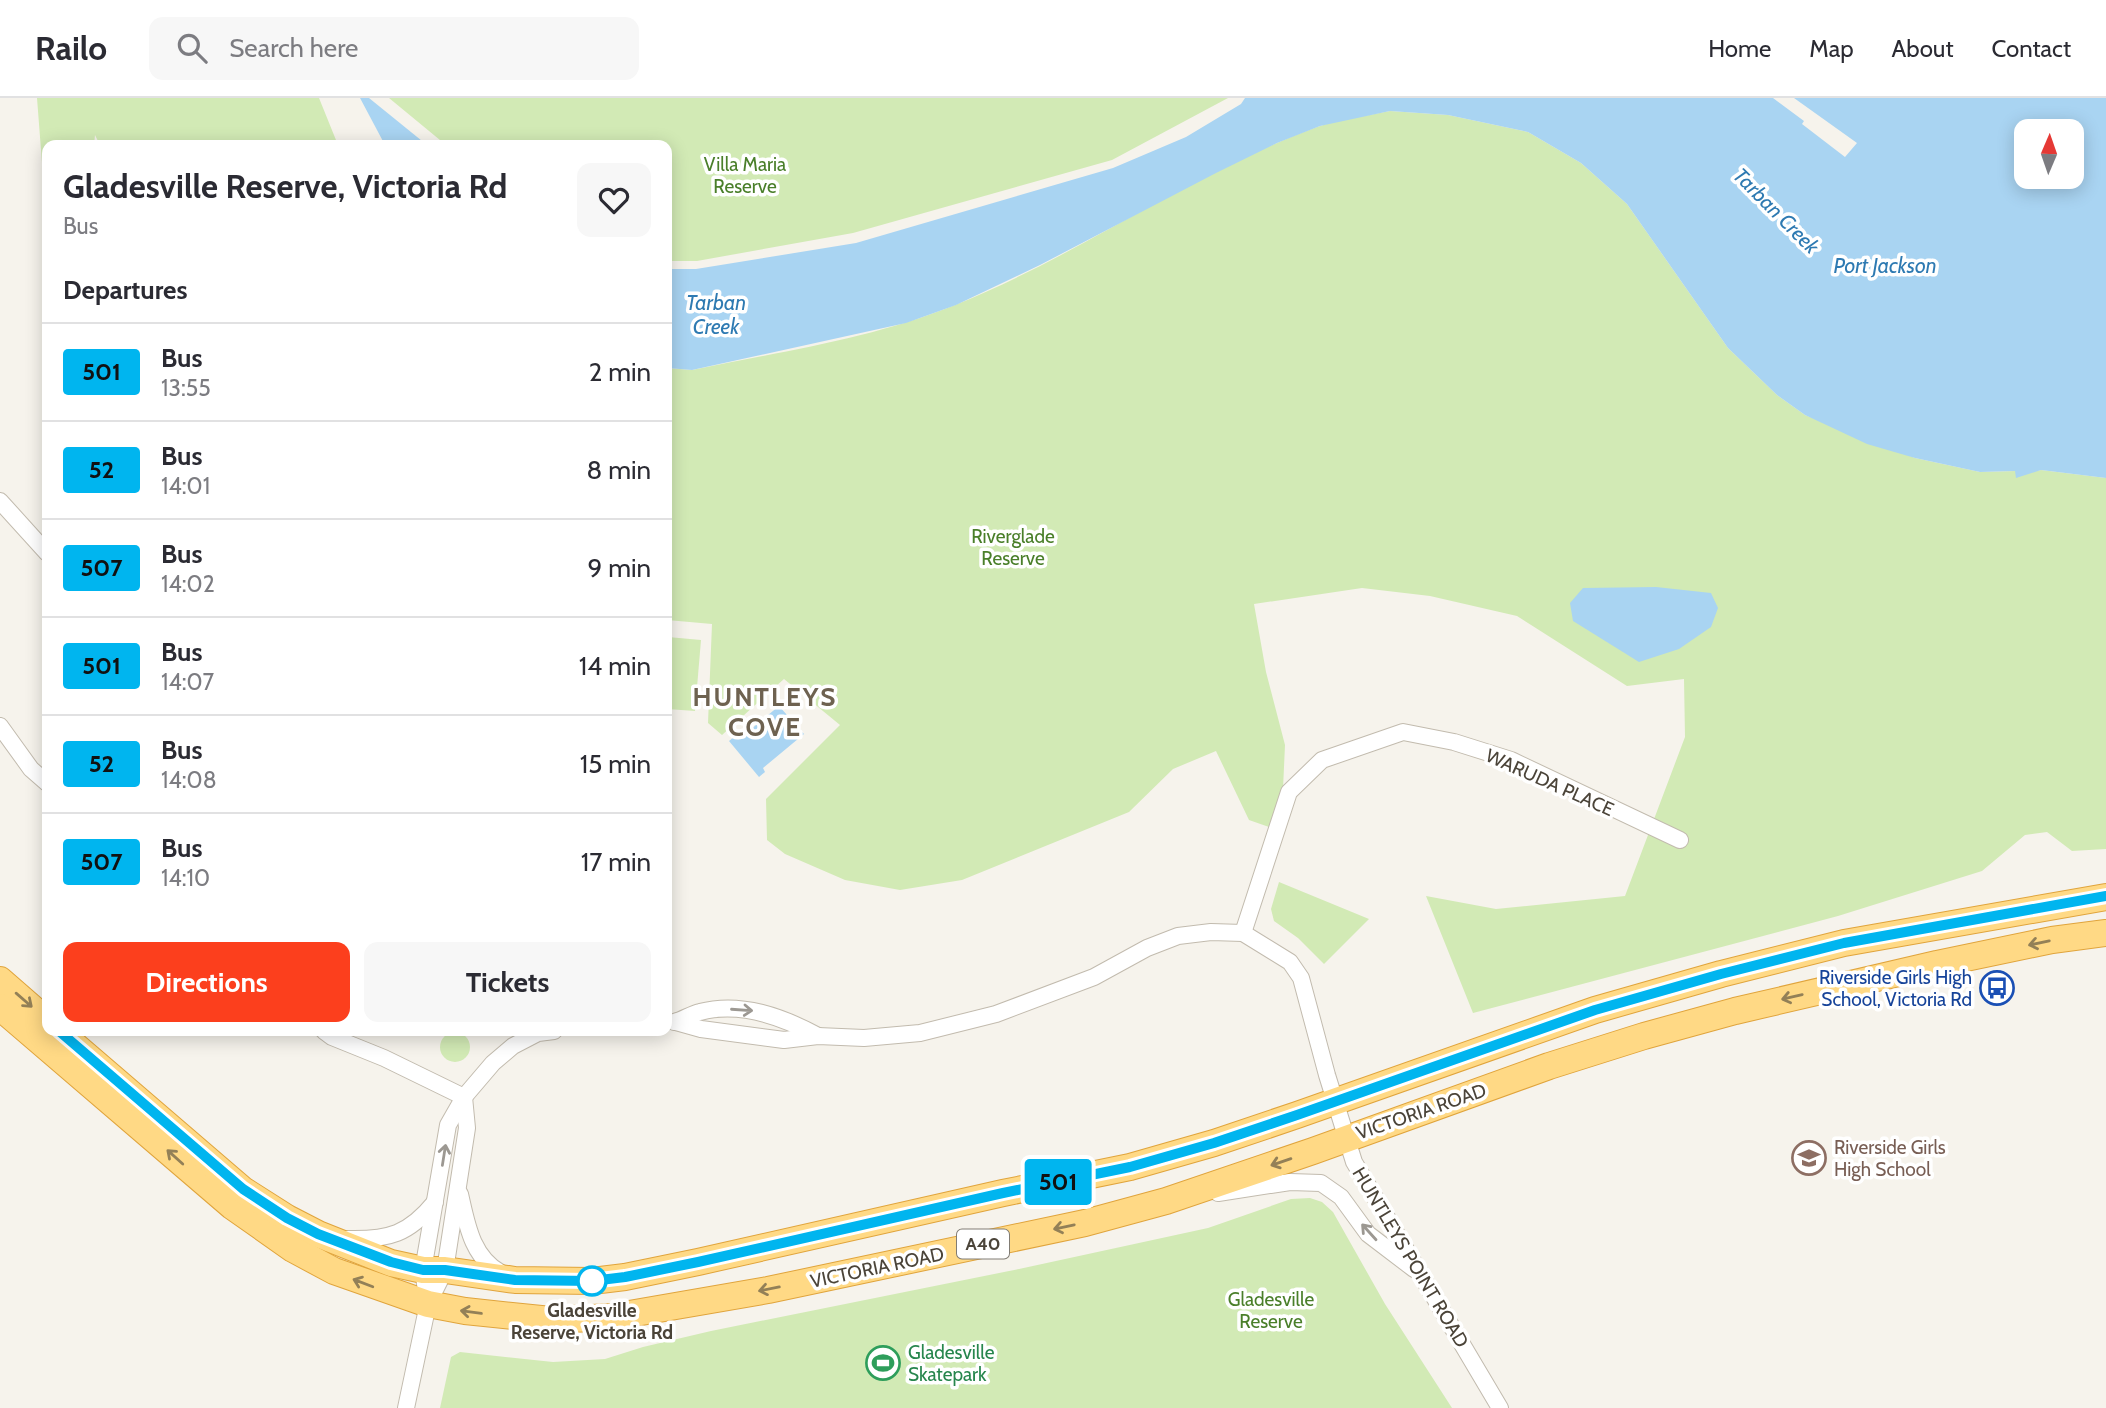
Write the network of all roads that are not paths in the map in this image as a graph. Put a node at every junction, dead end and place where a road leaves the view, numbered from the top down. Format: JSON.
{"nodes":[{"id":1,"x":0,"y":501,"type":"edge"},
{"id":2,"x":42,"y":547,"type":"edge"},
{"id":3,"x":0,"y":726,"type":"edge"},
{"id":4,"x":42,"y":779,"type":"edge"},
{"id":5,"x":1680,"y":840,"type":"dead end"},
{"id":6,"x":2106,"y":897,"type":"edge"},
{"id":7,"x":1243,"y":933,"type":"junction"},
{"id":8,"x":2106,"y":933,"type":"edge"},
{"id":9,"x":0,"y":980,"type":"edge"},
{"id":10,"x":0,"y":1007,"type":"edge"},
{"id":11,"x":42,"y":1017,"type":"edge"},
{"id":12,"x":672,"y":1023,"type":"edge"},
{"id":13,"x":672,"y":1023,"type":"edge"},
{"id":14,"x":64,"y":1036,"type":"edge"},
{"id":15,"x":337,"y":1036,"type":"edge"},
{"id":16,"x":532,"y":1036,"type":"edge"},
{"id":17,"x":818,"y":1036,"type":"junction"},
{"id":18,"x":464,"y":1097,"type":"junction"},
{"id":19,"x":1335,"y":1101,"type":"junction"},
{"id":20,"x":1345,"y":1138,"type":"junction"},
{"id":21,"x":458,"y":1185,"type":"junction"},
{"id":22,"x":1166,"y":1201,"type":"junction"},
{"id":23,"x":436,"y":1202,"type":"junction"},
{"id":24,"x":318,"y":1234,"type":"junction"},
{"id":25,"x":434,"y":1270,"type":"junction"},
{"id":26,"x":1422,"y":1275,"type":"junction"},
{"id":27,"x":559,"y":1281,"type":"junction"},
{"id":28,"x":428,"y":1304,"type":"junction"},
{"id":29,"x":406,"y":1408,"type":"edge"},
{"id":30,"x":1500,"y":1408,"type":"edge"}],
"edges":[{"from":1,"to":2,"type":"street"},
{"from":3,"to":4,"type":"street"},
{"from":5,"to":7,"type":"street","name":"WARUDA PLACE"},
{"from":6,"to":19,"type":"highway","name":"VICTORIA ROAD","number":"A40"},
{"from":7,"to":17,"type":"street"},
{"from":7,"to":19,"type":"street","name":"HUNTLEYS POINT ROAD"},
{"from":8,"to":20,"type":"highway","name":"VICTORIA ROAD","number":"A40","one_way":true},
{"from":9,"to":11,"type":"highway","one_way":true},
{"from":28,"to":10,"type":"highway","name":"VICTORIA ROAD","number":"A40","one_way":true},
{"from":12,"to":17,"type":"street"},
{"from":13,"to":17,"type":"street","one_way":true},
{"from":14,"to":24,"type":"highway","name":"VICTORIA ROAD","number":"A40"},
{"from":15,"to":18,"type":"street"},
{"from":16,"to":18,"type":"street"},
{"from":18,"to":21,"type":"street"},
{"from":23,"to":18,"type":"street","one_way":true},
{"from":19,"to":20,"type":"street","name":"HUNTLEYS POINT ROAD"},
{"from":19,"to":27,"type":"highway","name":"VICTORIA ROAD","number":"A40"},
{"from":20,"to":22,"type":"highway","name":"VICTORIA ROAD","number":"A40","one_way":true},
{"from":20,"to":26,"type":"street","name":"HUNTLEYS POINT ROAD"},
{"from":21,"to":25,"type":"street"},
{"from":21,"to":27,"type":"street"},
{"from":26,"to":22,"type":"street","one_way":true},
{"from":22,"to":28,"type":"highway","name":"VICTORIA ROAD","number":"A40","one_way":true},
{"from":23,"to":24,"type":"street"},
{"from":23,"to":25,"type":"street"},
{"from":24,"to":25,"type":"highway","name":"VICTORIA ROAD","number":"A40"},
{"from":25,"to":27,"type":"highway","name":"VICTORIA ROAD","number":"A40"},
{"from":25,"to":28,"type":"street"},
{"from":26,"to":30,"type":"street","name":"HUNTLEYS POINT ROAD"},
{"from":28,"to":29,"type":"street"}]}
